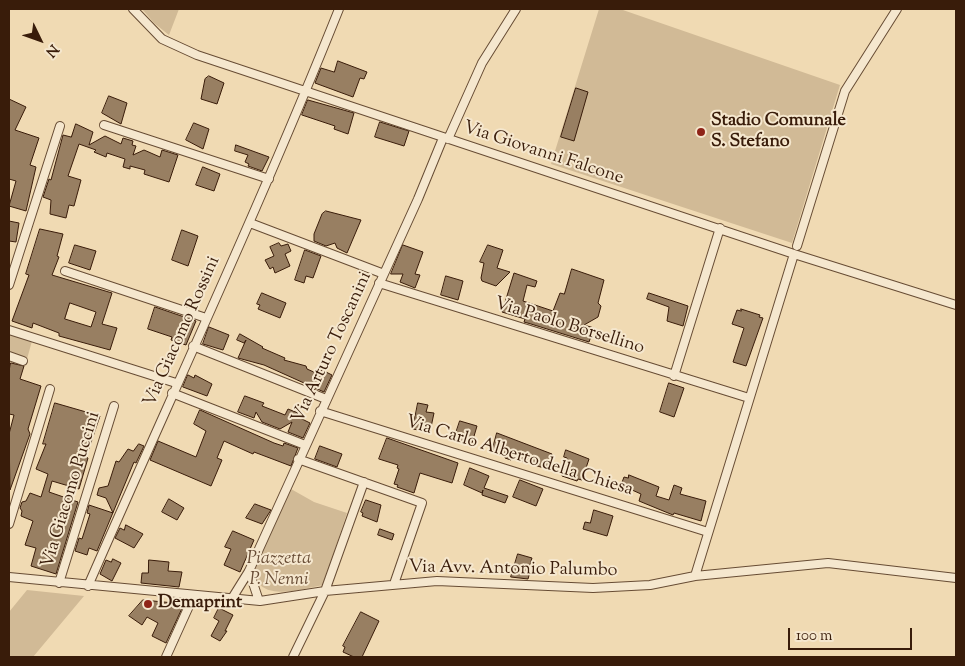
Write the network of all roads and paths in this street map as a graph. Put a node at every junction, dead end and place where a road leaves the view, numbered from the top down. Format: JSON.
{"nodes":[{"id":1,"x":133,"y":9,"type":"edge"},
{"id":2,"x":339,"y":9,"type":"edge"},
{"id":3,"x":516,"y":9,"type":"edge"},
{"id":4,"x":897,"y":9,"type":"edge"},
{"id":5,"x":306,"y":91,"type":"junction"},
{"id":6,"x":104,"y":125,"type":"dead end"},
{"id":7,"x":60,"y":126,"type":"dead end"},
{"id":8,"x":446,"y":138,"type":"junction"},
{"id":9,"x":269,"y":179,"type":"junction"},
{"id":10,"x":250,"y":223,"type":"junction"},
{"id":11,"x":720,"y":228,"type":"junction"},
{"id":12,"x":797,"y":246,"type":"dead end"},
{"id":13,"x":794,"y":254,"type":"junction"},
{"id":14,"x":65,"y":271,"type":"dead end"},
{"id":15,"x":384,"y":274,"type":"junction"},
{"id":16,"x":380,"y":284,"type":"junction"},
{"id":17,"x":9,"y":285,"type":"edge"},
{"id":18,"x":956,"y":305,"type":"edge"},
{"id":19,"x":206,"y":318,"type":"junction"},
{"id":20,"x":9,"y":330,"type":"edge"},
{"id":21,"x":193,"y":346,"type":"junction"},
{"id":22,"x":9,"y":356,"type":"edge"},
{"id":23,"x":23,"y":361,"type":"dead end"},
{"id":24,"x":674,"y":376,"type":"junction"},
{"id":25,"x":176,"y":383,"type":"junction"},
{"id":26,"x":50,"y":389,"type":"dead end"},
{"id":27,"x":172,"y":393,"type":"junction"},
{"id":28,"x":749,"y":398,"type":"junction"},
{"id":29,"x":326,"y":399,"type":"junction"},
{"id":30,"x":114,"y":406,"type":"dead end"},
{"id":31,"x":320,"y":411,"type":"junction"},
{"id":32,"x":304,"y":445,"type":"junction"},
{"id":33,"x":298,"y":459,"type":"junction"},
{"id":34,"x":364,"y":482,"type":"junction"},
{"id":35,"x":9,"y":524,"type":"edge"},
{"id":36,"x":708,"y":532,"type":"junction"},
{"id":37,"x":249,"y":571,"type":"junction"},
{"id":38,"x":695,"y":576,"type":"junction"},
{"id":39,"x":9,"y":577,"type":"edge"},
{"id":40,"x":956,"y":578,"type":"edge"},
{"id":41,"x":59,"y":583,"type":"junction"},
{"id":42,"x":394,"y":584,"type":"junction"},
{"id":43,"x":88,"y":586,"type":"junction"},
{"id":44,"x":325,"y":591,"type":"junction"},
{"id":45,"x":194,"y":595,"type":"junction"},
{"id":46,"x":231,"y":600,"type":"junction"},
{"id":47,"x":259,"y":601,"type":"junction"},
{"id":48,"x":166,"y":657,"type":"edge"},
{"id":49,"x":293,"y":657,"type":"edge"}],
"edges":[{"from":1,"to":5,"type":"street","name":"Via Giovanni Falcone"},
{"from":2,"to":5,"type":"street","name":"Via Giacomo Rossini"},
{"from":3,"to":8,"type":"street","name":"Via Arturo Toscanini"},
{"from":4,"to":12,"type":"street"},
{"from":5,"to":8,"type":"street","name":"Via Giovanni Falcone"},
{"from":5,"to":9,"type":"street","name":"Via Giacomo Rossini"},
{"from":6,"to":9,"type":"street"},
{"from":7,"to":17,"type":"street"},
{"from":8,"to":11,"type":"street","name":"Via Giovanni Falcone"},
{"from":8,"to":15,"type":"street","name":"Via Arturo Toscanini"},
{"from":9,"to":10,"type":"street","name":"Via Giacomo Rossini"},
{"from":10,"to":15,"type":"street"},
{"from":10,"to":19,"type":"street","name":"Via Giacomo Rossini"},
{"from":11,"to":13,"type":"street","name":"Via Giovanni Falcone"},
{"from":11,"to":24,"type":"street"},
{"from":13,"to":18,"type":"street","name":"Via Giovanni Falcone"},
{"from":13,"to":28,"type":"street"},
{"from":14,"to":19,"type":"street"},
{"from":15,"to":16,"type":"street","name":"Via Arturo Toscanini"},
{"from":16,"to":24,"type":"street","name":"Via Paolo Borsellino"},
{"from":16,"to":29,"type":"street","name":"Via Arturo Toscanini"},
{"from":19,"to":21,"type":"street","name":"Via Giacomo Rossini"},
{"from":20,"to":25,"type":"street"},
{"from":21,"to":25,"type":"street","name":"Via Giacomo Rossini"},
{"from":21,"to":29,"type":"street"},
{"from":22,"to":23,"type":"street"},
{"from":24,"to":28,"type":"street","name":"Via Paolo Borsellino"},
{"from":25,"to":27,"type":"street","name":"Via Giacomo Rossini"},
{"from":26,"to":35,"type":"street"},
{"from":27,"to":32,"type":"street"},
{"from":27,"to":43,"type":"street","name":"Via Giacomo Rossini"},
{"from":28,"to":36,"type":"street"},
{"from":29,"to":31,"type":"street","name":"Via Arturo Toscanini"},
{"from":30,"to":41,"type":"street","name":"Via Giacomo Puccini"},
{"from":31,"to":32,"type":"street","name":"Via Arturo Toscanini"},
{"from":31,"to":36,"type":"street","name":"Via Carlo Alberto della Chiesa"},
{"from":32,"to":33,"type":"street","name":"Via Arturo Toscanini"},
{"from":33,"to":34,"type":"street"},
{"from":33,"to":37,"type":"street","name":"Via Arturo Toscanini"},
{"from":34,"to":42,"type":"street"},
{"from":34,"to":44,"type":"street"},
{"from":36,"to":38,"type":"street"},
{"from":37,"to":46,"type":"street","name":"Via Arturo Toscanini"},
{"from":37,"to":47,"type":"street"},
{"from":38,"to":40,"type":"street","name":"Via Avv. Antonio Palumbo"},
{"from":38,"to":42,"type":"street","name":"Via Avv. Antonio Palumbo"},
{"from":39,"to":41,"type":"street","name":"Via Avv. Antonio Palumbo"},
{"from":41,"to":43,"type":"street","name":"Via Avv. Antonio Palumbo"},
{"from":42,"to":44,"type":"street","name":"Via Avv. Antonio Palumbo"},
{"from":43,"to":45,"type":"street","name":"Via Avv. Antonio Palumbo"},
{"from":44,"to":47,"type":"street","name":"Via Avv. Antonio Palumbo"},
{"from":44,"to":49,"type":"street"},
{"from":45,"to":46,"type":"street","name":"Via Avv. Antonio Palumbo"},
{"from":45,"to":48,"type":"street"},
{"from":46,"to":47,"type":"street","name":"Via Avv. Antonio Palumbo"}]}
